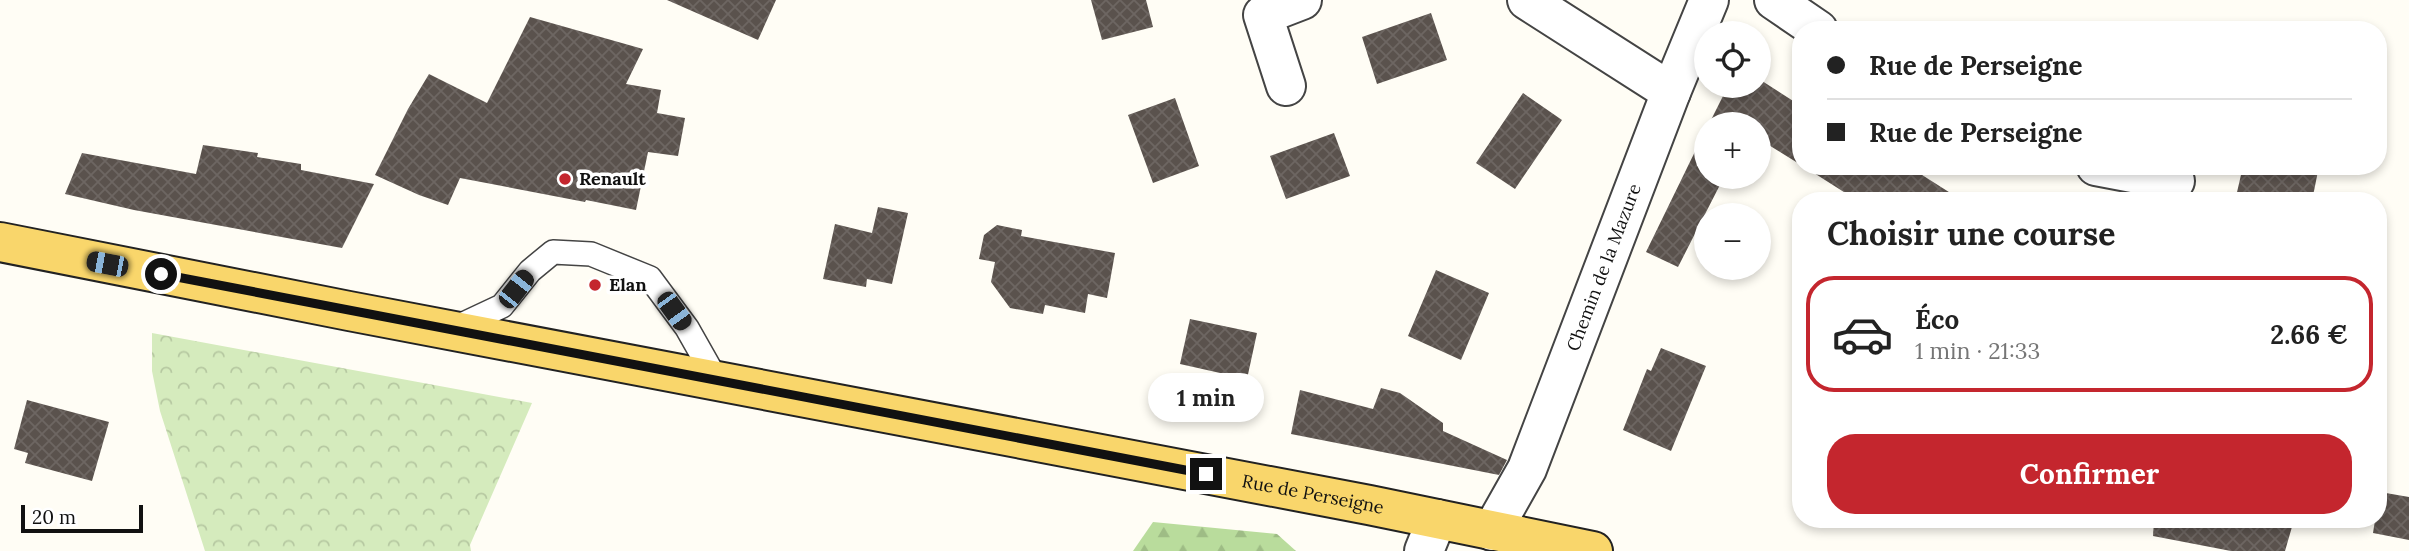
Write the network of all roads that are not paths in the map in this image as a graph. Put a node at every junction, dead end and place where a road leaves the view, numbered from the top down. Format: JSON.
{"nodes":[{"id":1,"x":1302,"y":0,"type":"edge"},
{"id":2,"x":1527,"y":0,"type":"edge"},
{"id":3,"x":1709,"y":0,"type":"edge"},
{"id":4,"x":1774,"y":0,"type":"edge"},
{"id":5,"x":1805,"y":21,"type":"edge"},
{"id":6,"x":1286,"y":86,"type":"dead end"},
{"id":7,"x":1671,"y":92,"type":"junction"},
{"id":8,"x":2143,"y":175,"type":"edge"},
{"id":9,"x":2175,"y":181,"type":"dead end"},
{"id":10,"x":0,"y":242,"type":"edge"},
{"id":11,"x":450,"y":330,"type":"junction"},
{"id":12,"x":717,"y":381,"type":"junction"},
{"id":13,"x":1492,"y":531,"type":"junction"},
{"id":14,"x":1431,"y":535,"type":"edge"},
{"id":15,"x":1593,"y":551,"type":"edge"}],
"edges":[{"from":1,"to":6,"type":"street"},
{"from":2,"to":7,"type":"street"},
{"from":3,"to":7,"type":"street","name":"Chemin de la Mazure"},
{"from":4,"to":5,"type":"street"},
{"from":7,"to":13,"type":"street","name":"Chemin de la Mazure"},
{"from":8,"to":9,"type":"street"},
{"from":10,"to":11,"type":"main road","name":"Rue de Perseigne"},
{"from":11,"to":12,"type":"main road","name":"Rue de Perseigne"},
{"from":11,"to":12,"type":"lane"},
{"from":12,"to":14,"type":"main road","name":"Rue de Perseigne"},
{"from":13,"to":14,"type":"main road","name":"Rue de Perseigne"},
{"from":13,"to":15,"type":"main road","name":"Rue de Perseigne"}]}
